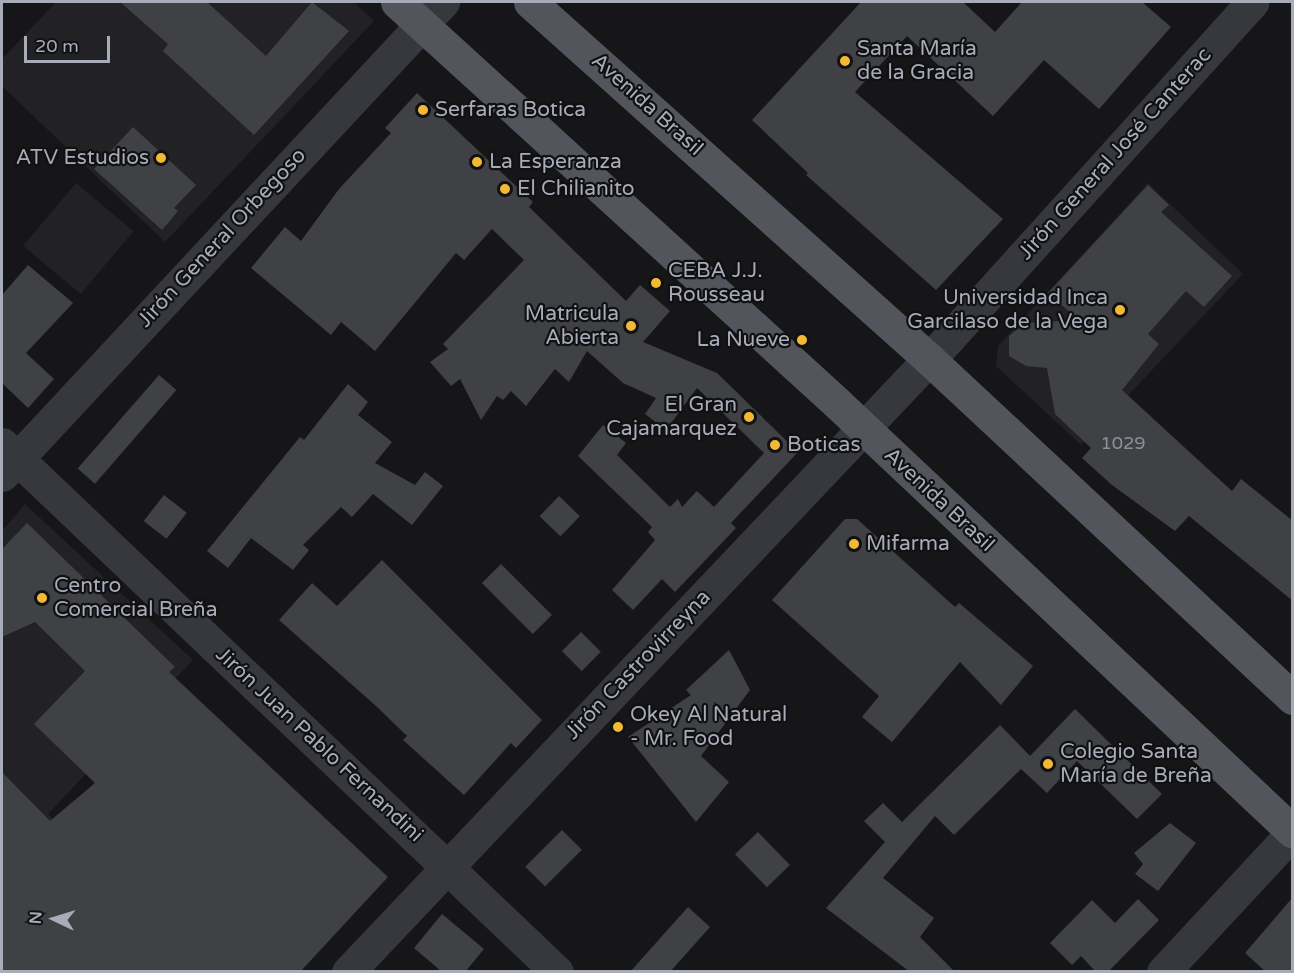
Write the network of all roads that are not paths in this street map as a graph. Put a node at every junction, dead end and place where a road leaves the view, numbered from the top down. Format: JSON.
{"nodes":[{"id":1,"x":397,"y":2,"type":"edge"},
{"id":2,"x":530,"y":2,"type":"edge"},
{"id":3,"x":1252,"y":2,"type":"edge"},
{"id":4,"x":433,"y":13,"type":"edge"},
{"id":5,"x":928,"y":359,"type":"junction"},
{"id":6,"x":863,"y":428,"type":"junction"},
{"id":7,"x":7,"y":459,"type":"edge"},
{"id":8,"x":1293,"y":698,"type":"edge"},
{"id":9,"x":1293,"y":832,"type":"edge"},
{"id":10,"x":447,"y":866,"type":"junction"},
{"id":11,"x":348,"y":972,"type":"edge"},
{"id":12,"x":557,"y":972,"type":"edge"},
{"id":13,"x":1163,"y":972,"type":"edge"}],
"edges":[{"from":1,"to":4,"type":"main road","name":"Avenida Brasil"},
{"from":2,"to":5,"type":"main road","name":"Avenida Brasil"},
{"from":3,"to":5,"type":"street","name":"Jirón General José Canterac"},
{"from":4,"to":6,"type":"main road","name":"Avenida Brasil"},
{"from":4,"to":7,"type":"street","name":"Jirón General Orbegoso"},
{"from":5,"to":6,"type":"street","name":"Jirón Castrovirreyna"},
{"from":5,"to":8,"type":"main road","name":"Avenida Brasil"},
{"from":6,"to":9,"type":"main road","name":"Avenida Brasil"},
{"from":6,"to":10,"type":"street","name":"Jirón Castrovirreyna"},
{"from":7,"to":10,"type":"street","name":"Jirón Juan Pablo Fernandini"},
{"from":9,"to":13,"type":"street"},
{"from":10,"to":11,"type":"street","name":"Jirón Castrovirreyna"},
{"from":10,"to":12,"type":"street","name":"Jirón Juan Pablo Fernandini"}]}
